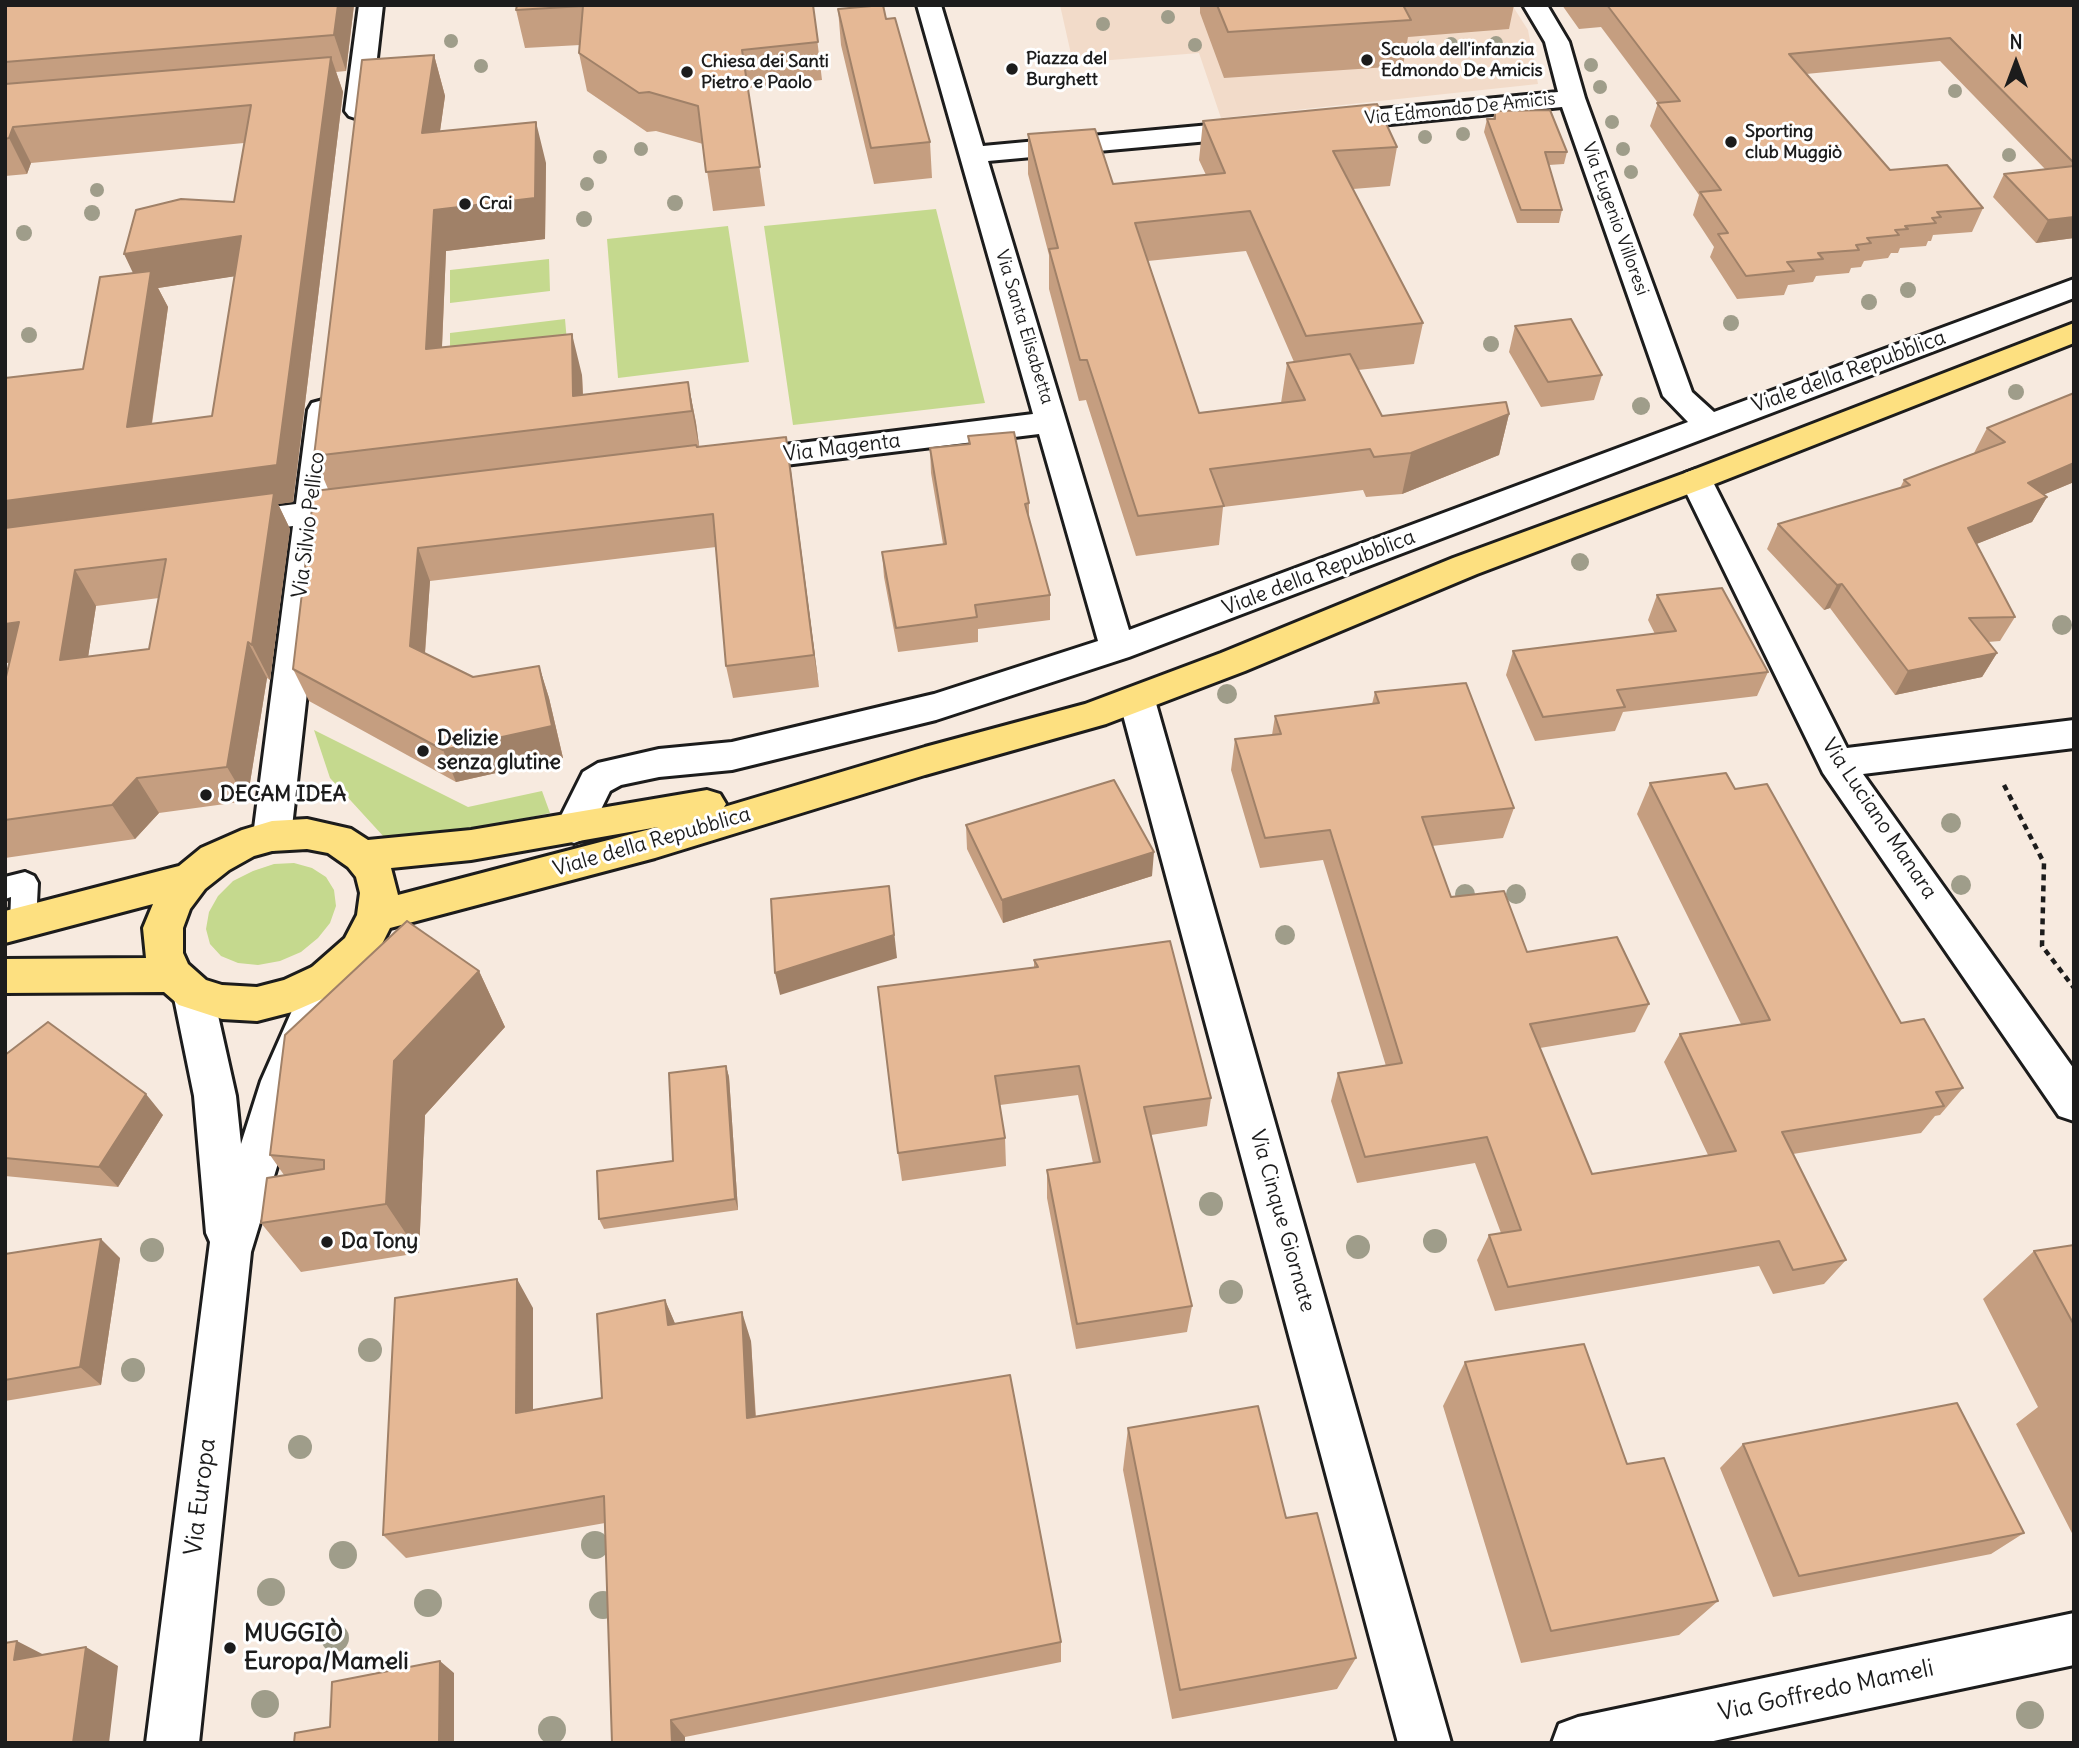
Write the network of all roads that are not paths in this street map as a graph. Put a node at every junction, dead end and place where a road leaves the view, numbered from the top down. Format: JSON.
{"nodes":[{"id":1,"x":371,"y":5,"type":"edge"},
{"id":2,"x":929,"y":5,"type":"edge"},
{"id":3,"x":1535,"y":5,"type":"edge"},
{"id":4,"x":1572,"y":98,"type":"junction"},
{"id":5,"x":1311,"y":124,"type":"edge"},
{"id":6,"x":1283,"y":126,"type":"edge"},
{"id":7,"x":356,"y":134,"type":"edge"},
{"id":8,"x":972,"y":155,"type":"junction"},
{"id":9,"x":2074,"y":288,"type":"edge"},
{"id":10,"x":2074,"y":332,"type":"edge"},
{"id":11,"x":325,"y":390,"type":"edge"},
{"id":12,"x":1053,"y":422,"type":"junction"},
{"id":13,"x":1709,"y":425,"type":"junction"},
{"id":14,"x":709,"y":464,"type":"edge"},
{"id":15,"x":1696,"y":480,"type":"junction"},
{"id":16,"x":397,"y":502,"type":"edge"},
{"id":17,"x":311,"y":513,"type":"junction"},
{"id":18,"x":204,"y":527,"type":"edge"},
{"id":19,"x":1118,"y":648,"type":"junction"},
{"id":20,"x":1137,"y":700,"type":"junction"},
{"id":21,"x":2074,"y":734,"type":"edge"},
{"id":22,"x":925,"y":761,"type":"junction"},
{"id":23,"x":1836,"y":763,"type":"junction"},
{"id":24,"x":574,"y":828,"type":"junction"},
{"id":25,"x":272,"y":836,"type":"junction"},
{"id":26,"x":362,"y":856,"type":"junction"},
{"id":27,"x":191,"y":878,"type":"junction"},
{"id":28,"x":5,"y":888,"type":"edge"},
{"id":29,"x":377,"y":916,"type":"junction"},
{"id":30,"x":14,"y":925,"type":"edge"},
{"id":31,"x":5,"y":976,"type":"edge"},
{"id":32,"x":326,"y":979,"type":"junction"},
{"id":33,"x":183,"y":984,"type":"junction"},
{"id":34,"x":2074,"y":1103,"type":"edge"},
{"id":35,"x":229,"y":1252,"type":"junction"},
{"id":36,"x":2074,"y":1639,"type":"edge"},
{"id":37,"x":172,"y":1743,"type":"edge"},
{"id":38,"x":1425,"y":1743,"type":"edge"},
{"id":39,"x":1578,"y":1743,"type":"edge"}],
"edges":[{"from":1,"to":7,"type":"street"},
{"from":2,"to":8,"type":"street","name":"Via Santa Elisabetta"},
{"from":3,"to":4,"type":"street","name":"Via Eugenio Villoresi"},
{"from":4,"to":5,"type":"street","name":"Via Edmondo De Amicis"},
{"from":4,"to":13,"type":"street","name":"Via Eugenio Villoresi"},
{"from":6,"to":8,"type":"street"},
{"from":8,"to":12,"type":"street","name":"Via Santa Elisabetta"},
{"from":9,"to":13,"type":"street","name":"Viale della Repubblica"},
{"from":10,"to":15,"type":"main road","name":"Viale della Repubblica"},
{"from":11,"to":17,"type":"street","name":"Via Silvio Pellico"},
{"from":12,"to":14,"type":"street","name":"Via Magenta"},
{"from":12,"to":19,"type":"street","name":"Via Santa Elisabetta"},
{"from":13,"to":19,"type":"street","name":"Viale della Repubblica"},
{"from":15,"to":20,"type":"main road","name":"Viale della Repubblica"},
{"from":15,"to":23,"type":"street","name":"Via Luciano Manara"},
{"from":16,"to":17,"type":"street"},
{"from":17,"to":18,"type":"street"},
{"from":17,"to":25,"type":"street","name":"Via Silvio Pellico"},
{"from":19,"to":24,"type":"street","name":"Viale della Repubblica"},
{"from":20,"to":22,"type":"main road","name":"Viale della Repubblica"},
{"from":20,"to":38,"type":"street","name":"Via Cinque Giornate"},
{"from":21,"to":23,"type":"street"},
{"from":22,"to":24,"type":"main road","name":"Viale della Repubblica"},
{"from":22,"to":29,"type":"main road","name":"Viale della Repubblica"},
{"from":23,"to":34,"type":"street","name":"Via Luciano Manara"},
{"from":24,"to":26,"type":"main road","name":"Viale della Repubblica"},
{"from":25,"to":26,"type":"main road"},
{"from":25,"to":27,"type":"main road"},
{"from":26,"to":29,"type":"main road"},
{"from":27,"to":30,"type":"main road"},
{"from":27,"to":33,"type":"main road"},
{"from":28,"to":30,"type":"lane"},
{"from":29,"to":32,"type":"main road"},
{"from":31,"to":33,"type":"main road"},
{"from":32,"to":33,"type":"main road"},
{"from":32,"to":35,"type":"street","name":"Via Europa"},
{"from":33,"to":35,"type":"street","name":"Via Europa"},
{"from":35,"to":37,"type":"street","name":"Via Europa"},
{"from":36,"to":39,"type":"street","name":"Via Goffredo Mameli"}]}
